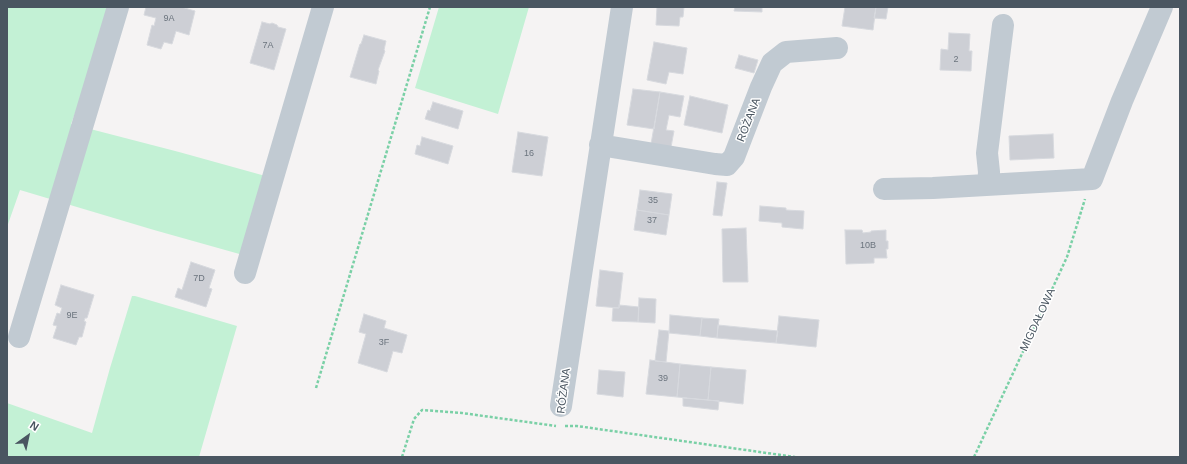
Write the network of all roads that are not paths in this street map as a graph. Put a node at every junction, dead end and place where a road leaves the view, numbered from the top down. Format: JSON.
{"nodes":[{"id":1,"x":118,"y":7,"type":"edge"},
{"id":2,"x":323,"y":7,"type":"edge"},
{"id":3,"x":622,"y":7,"type":"edge"},
{"id":4,"x":1162,"y":7,"type":"edge"},
{"id":5,"x":1003,"y":25,"type":"dead end"},
{"id":6,"x":837,"y":48,"type":"dead end"},
{"id":7,"x":600,"y":145,"type":"junction"},
{"id":8,"x":988,"y":185,"type":"junction"},
{"id":9,"x":884,"y":189,"type":"dead end"},
{"id":10,"x":245,"y":273,"type":"dead end"},
{"id":11,"x":19,"y":337,"type":"dead end"},
{"id":12,"x":561,"y":416,"type":"road end"}],
"edges":[{"from":1,"to":11,"type":"street"},
{"from":2,"to":10,"type":"street"},
{"from":3,"to":7,"type":"street","name":"RÓŻANA"},
{"from":4,"to":8,"type":"street"},
{"from":5,"to":8,"type":"street"},
{"from":6,"to":7,"type":"street","name":"RÓŻANA"},
{"from":7,"to":12,"type":"street","name":"RÓŻANA"},
{"from":8,"to":9,"type":"street"}]}
